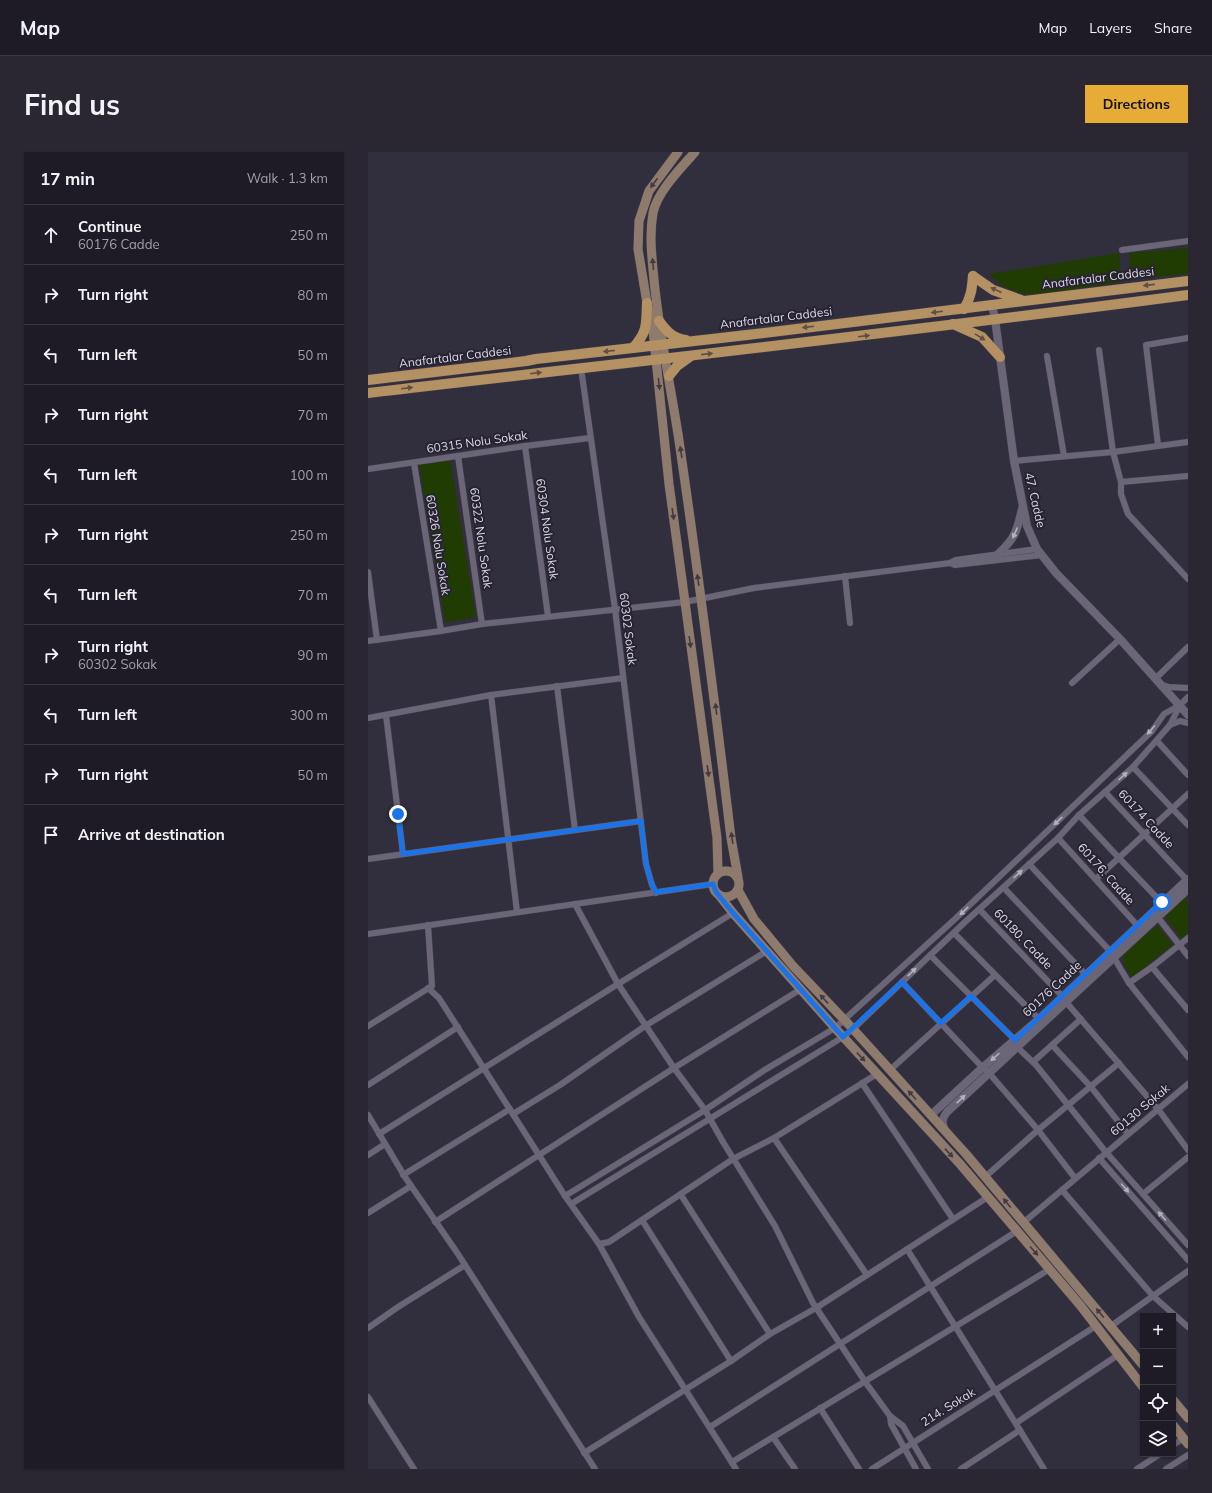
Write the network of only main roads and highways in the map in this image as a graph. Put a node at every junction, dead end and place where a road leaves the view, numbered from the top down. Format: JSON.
{"nodes":[{"id":1,"x":678,"y":152,"type":"edge"},
{"id":2,"x":694,"y":152,"type":"edge"},
{"id":3,"x":1188,"y":281,"type":"edge"},
{"id":4,"x":1188,"y":295,"type":"edge"},
{"id":5,"x":1023,"y":301,"type":"junction"},
{"id":6,"x":647,"y":303,"type":"junction"},
{"id":7,"x":964,"y":309,"type":"junction"},
{"id":8,"x":659,"y":321,"type":"junction"},
{"id":9,"x":953,"y":324,"type":"junction"},
{"id":10,"x":692,"y":342,"type":"junction"},
{"id":11,"x":659,"y":345,"type":"junction"},
{"id":12,"x":633,"y":348,"type":"junction"},
{"id":13,"x":691,"y":355,"type":"junction"},
{"id":14,"x":1000,"y":357,"type":"road end"},
{"id":15,"x":661,"y":359,"type":"junction"},
{"id":16,"x":669,"y":376,"type":"junction"},
{"id":17,"x":368,"y":380,"type":"edge"},
{"id":18,"x":368,"y":393,"type":"edge"},
{"id":19,"x":718,"y":873,"type":"junction"},
{"id":20,"x":738,"y":877,"type":"junction"},
{"id":21,"x":738,"y":890,"type":"junction"},
{"id":22,"x":719,"y":895,"type":"junction"},
{"id":23,"x":1140,"y":1360,"type":"edge"},
{"id":24,"x":1141,"y":1385,"type":"edge"},
{"id":25,"x":1176,"y":1404,"type":"edge"},
{"id":26,"x":1188,"y":1418,"type":"edge"},
{"id":27,"x":1176,"y":1429,"type":"edge"},
{"id":28,"x":1186,"y":1441,"type":"edge"}],
"edges":[{"from":1,"to":6,"type":"main road","one_way":true},
{"from":8,"to":2,"type":"main road","one_way":true},
{"from":3,"to":5,"type":"main road","name":"Anafartalar Caddesi","one_way":true},
{"from":4,"to":9,"type":"main road","name":"Anafartalar Caddesi"},
{"from":5,"to":7,"type":"main road","name":"Anafartalar Caddesi"},
{"from":5,"to":7,"type":"main road","one_way":true},
{"from":6,"to":11,"type":"main road"},
{"from":6,"to":12,"type":"main road"},
{"from":7,"to":10,"type":"main road","name":"Anafartalar Caddesi","one_way":true},
{"from":8,"to":10,"type":"main road"},
{"from":8,"to":11,"type":"main road"},
{"from":13,"to":9,"type":"main road","name":"Anafartalar Caddesi","one_way":true},
{"from":9,"to":14,"type":"main road","one_way":true},
{"from":10,"to":11,"type":"main road","name":"Anafartalar Caddesi"},
{"from":11,"to":12,"type":"main road","name":"Anafartalar Caddesi"},
{"from":11,"to":15,"type":"main road"},
{"from":12,"to":17,"type":"main road","name":"Anafartalar Caddesi","one_way":true},
{"from":13,"to":15,"type":"main road","name":"Anafartalar Caddesi"},
{"from":13,"to":16,"type":"main road"},
{"from":15,"to":16,"type":"main road"},
{"from":18,"to":15,"type":"main road","name":"Anafartalar Caddesi","one_way":true},
{"from":15,"to":19,"type":"main road","one_way":true},
{"from":20,"to":16,"type":"main road","one_way":true},
{"from":19,"to":20,"type":"main road"},
{"from":19,"to":22,"type":"main road"},
{"from":20,"to":21,"type":"main road"},
{"from":21,"to":22,"type":"main road"},
{"from":23,"to":21,"type":"main road","one_way":true},
{"from":22,"to":24,"type":"main road","one_way":true},
{"from":25,"to":26,"type":"main road"},
{"from":27,"to":28,"type":"main road"}]}
